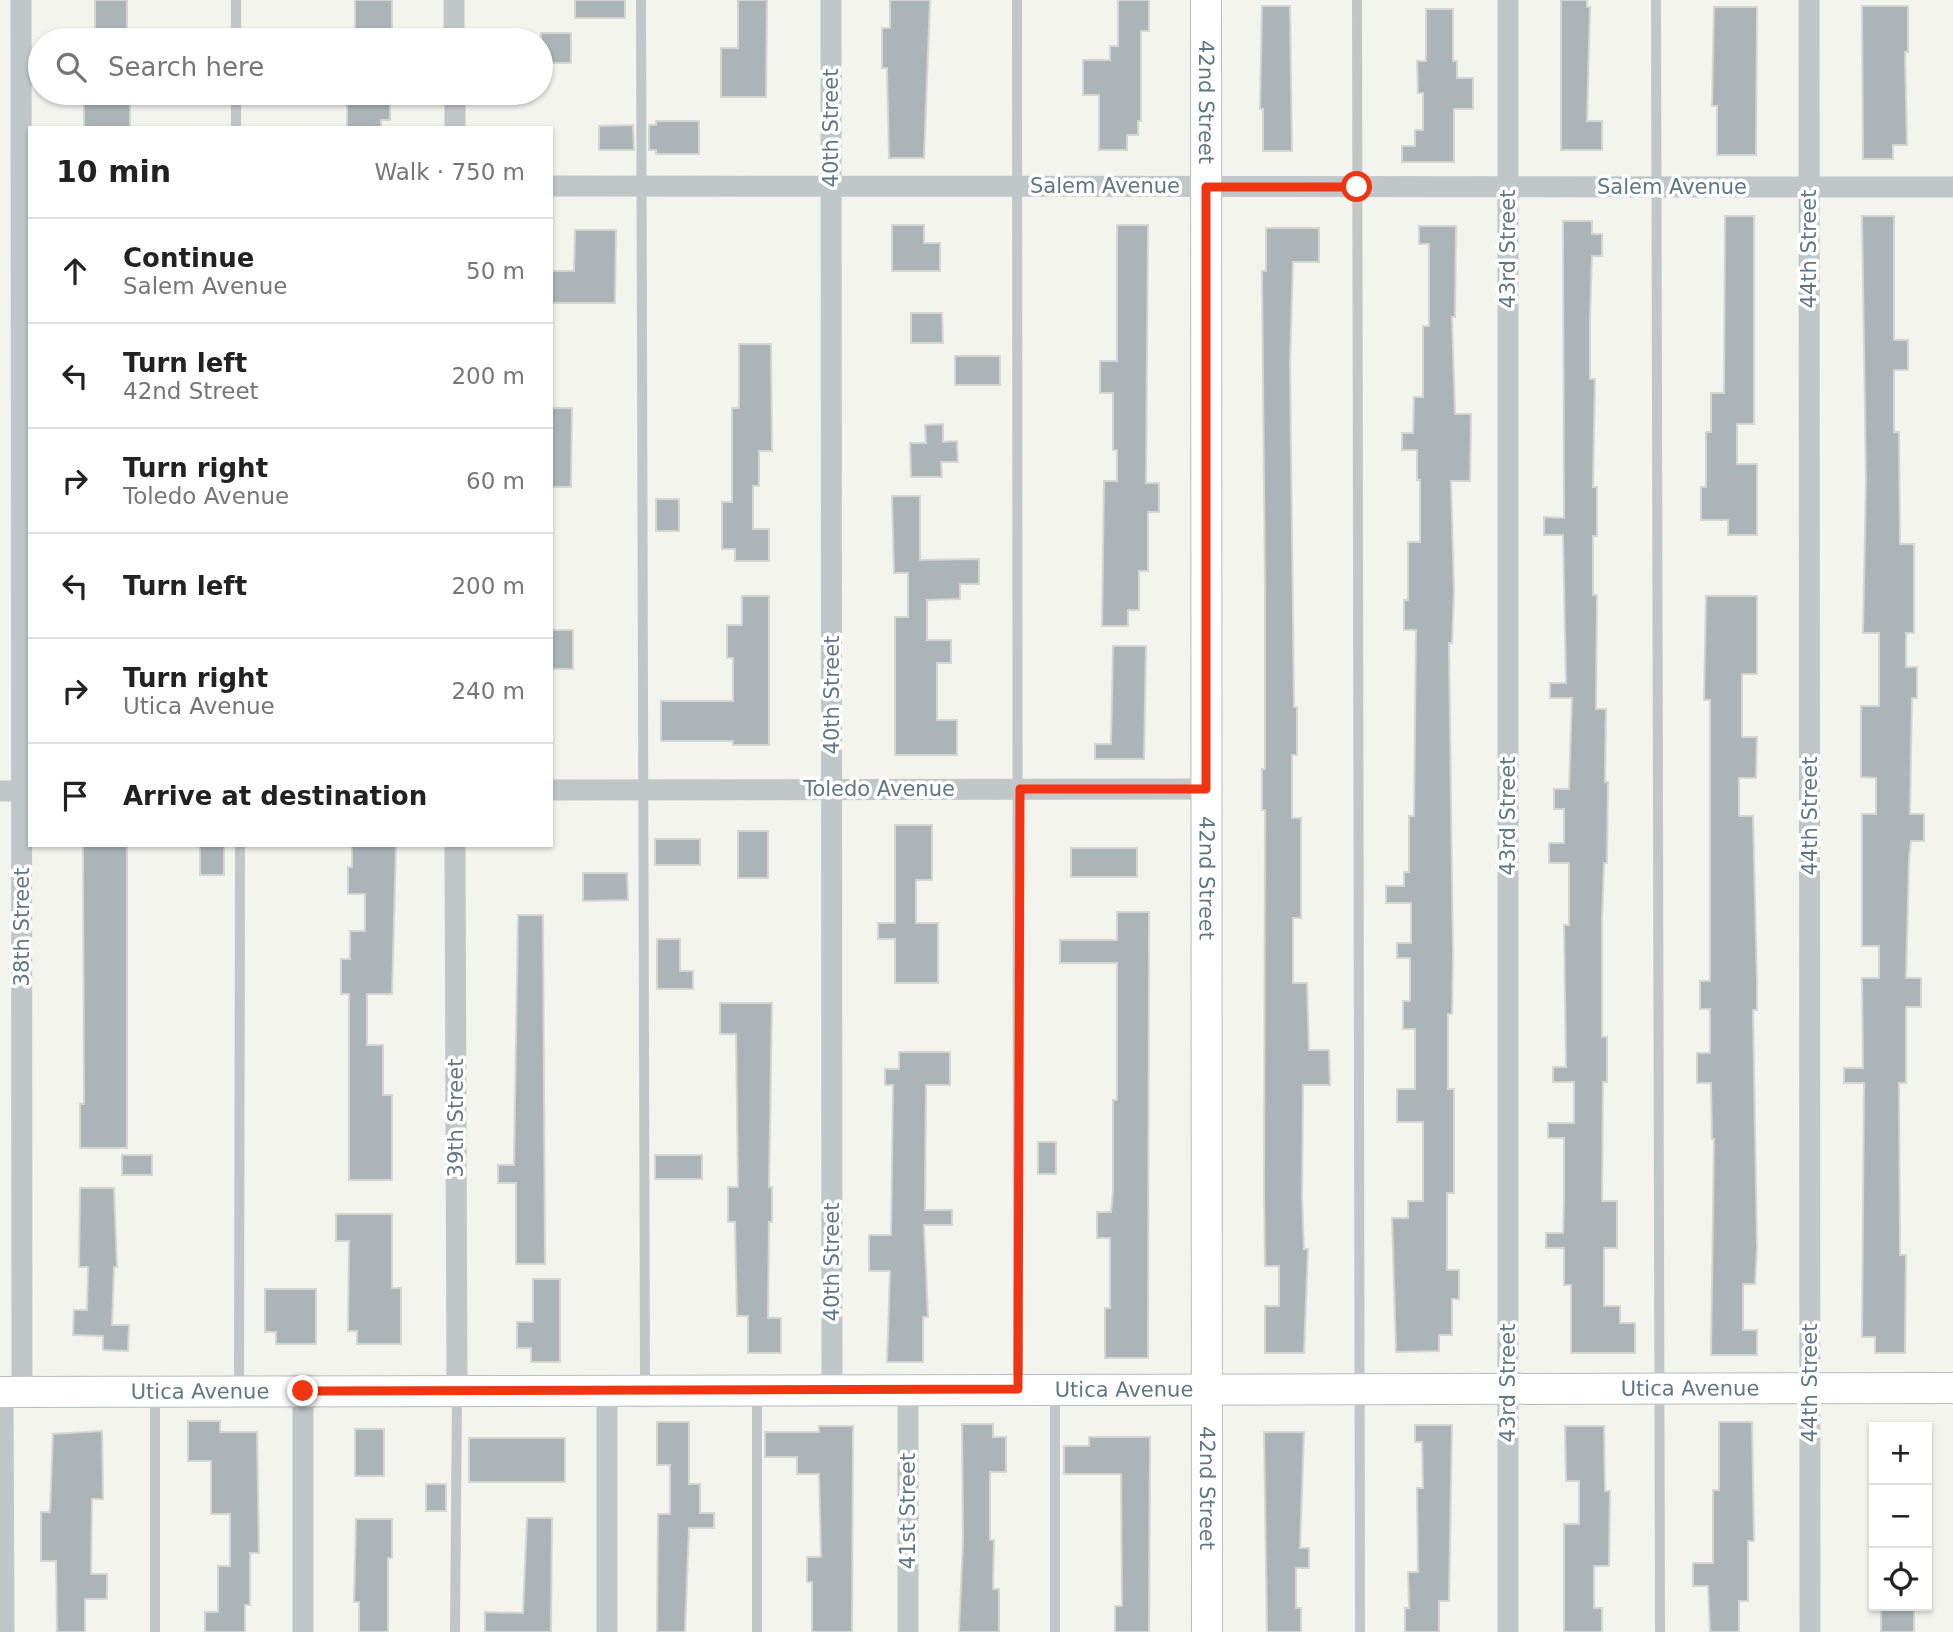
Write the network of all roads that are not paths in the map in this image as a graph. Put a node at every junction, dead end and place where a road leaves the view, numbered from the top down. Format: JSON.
{"nodes":[{"id":1,"x":21,"y":0,"type":"edge"},
{"id":2,"x":236,"y":0,"type":"edge"},
{"id":3,"x":454,"y":0,"type":"edge"},
{"id":4,"x":641,"y":0,"type":"edge"},
{"id":5,"x":831,"y":0,"type":"edge"},
{"id":6,"x":1017,"y":0,"type":"edge"},
{"id":7,"x":1206,"y":0,"type":"edge"},
{"id":8,"x":1357,"y":0,"type":"edge"},
{"id":9,"x":1508,"y":0,"type":"edge"},
{"id":10,"x":1656,"y":0,"type":"edge"},
{"id":11,"x":1810,"y":0,"type":"edge"},
{"id":12,"x":236,"y":28,"type":"edge"},
{"id":13,"x":454,"y":28,"type":"edge"},
{"id":14,"x":236,"y":105,"type":"edge"},
{"id":15,"x":454,"y":105,"type":"edge"},
{"id":16,"x":236,"y":126,"type":"edge"},
{"id":17,"x":454,"y":126,"type":"edge"},
{"id":18,"x":642,"y":185,"type":"junction"},
{"id":19,"x":0,"y":186,"type":"edge"},
{"id":20,"x":26,"y":186,"type":"edge"},
{"id":21,"x":553,"y":186,"type":"edge"},
{"id":22,"x":831,"y":186,"type":"junction"},
{"id":23,"x":1018,"y":186,"type":"junction"},
{"id":24,"x":1206,"y":187,"type":"junction"},
{"id":25,"x":1357,"y":187,"type":"junction"},
{"id":26,"x":1508,"y":187,"type":"junction"},
{"id":27,"x":1656,"y":187,"type":"junction"},
{"id":28,"x":1810,"y":187,"type":"junction"},
{"id":29,"x":1953,"y":187,"type":"edge"},
{"id":30,"x":1020,"y":789,"type":"junction"},
{"id":31,"x":1206,"y":789,"type":"junction"},
{"id":32,"x":553,"y":790,"type":"edge"},
{"id":33,"x":642,"y":790,"type":"junction"},
{"id":34,"x":832,"y":790,"type":"junction"},
{"id":35,"x":0,"y":791,"type":"edge"},
{"id":36,"x":26,"y":791,"type":"edge"},
{"id":37,"x":240,"y":847,"type":"edge"},
{"id":38,"x":455,"y":847,"type":"edge"},
{"id":39,"x":1359,"y":1388,"type":"junction"},
{"id":40,"x":1508,"y":1388,"type":"junction"},
{"id":41,"x":1659,"y":1388,"type":"junction"},
{"id":42,"x":1810,"y":1388,"type":"junction"},
{"id":43,"x":1953,"y":1388,"type":"edge"},
{"id":44,"x":832,"y":1389,"type":"junction"},
{"id":45,"x":908,"y":1389,"type":"junction"},
{"id":46,"x":1018,"y":1389,"type":"junction"},
{"id":47,"x":1055,"y":1389,"type":"junction"},
{"id":48,"x":1207,"y":1389,"type":"junction"},
{"id":49,"x":457,"y":1390,"type":"junction"},
{"id":50,"x":607,"y":1390,"type":"junction"},
{"id":51,"x":645,"y":1390,"type":"junction"},
{"id":52,"x":757,"y":1390,"type":"junction"},
{"id":53,"x":155,"y":1391,"type":"junction"},
{"id":54,"x":239,"y":1391,"type":"junction"},
{"id":55,"x":303,"y":1391,"type":"junction"},
{"id":56,"x":9,"y":1392,"type":"edge"},
{"id":57,"x":4,"y":1632,"type":"edge"},
{"id":58,"x":155,"y":1632,"type":"edge"},
{"id":59,"x":303,"y":1632,"type":"edge"},
{"id":60,"x":455,"y":1632,"type":"edge"},
{"id":61,"x":607,"y":1632,"type":"edge"},
{"id":62,"x":757,"y":1632,"type":"edge"},
{"id":63,"x":908,"y":1632,"type":"edge"},
{"id":64,"x":1055,"y":1632,"type":"edge"},
{"id":65,"x":1207,"y":1632,"type":"edge"},
{"id":66,"x":1360,"y":1632,"type":"edge"},
{"id":67,"x":1508,"y":1632,"type":"edge"},
{"id":68,"x":1660,"y":1632,"type":"edge"},
{"id":69,"x":1810,"y":1632,"type":"edge"}],
"edges":[{"from":1,"to":20,"type":"street","name":"38th Street"},
{"from":2,"to":12,"type":"lane"},
{"from":3,"to":13,"type":"street"},
{"from":4,"to":18,"type":"lane"},
{"from":5,"to":22,"type":"street","name":"40th Street"},
{"from":6,"to":23,"type":"lane"},
{"from":7,"to":24,"type":"street","name":"42nd Street"},
{"from":8,"to":25,"type":"lane"},
{"from":9,"to":26,"type":"street","name":"43rd Street"},
{"from":10,"to":27,"type":"lane"},
{"from":11,"to":28,"type":"street","name":"44th Street"},
{"from":14,"to":16,"type":"lane"},
{"from":15,"to":17,"type":"street"},
{"from":18,"to":21,"type":"street","name":"Salem Avenue"},
{"from":18,"to":22,"type":"street","name":"Salem Avenue"},
{"from":18,"to":33,"type":"lane"},
{"from":19,"to":20,"type":"street"},
{"from":20,"to":36,"type":"street","name":"38th Street"},
{"from":22,"to":23,"type":"street","name":"Salem Avenue"},
{"from":22,"to":34,"type":"street","name":"40th Street"},
{"from":23,"to":24,"type":"street","name":"Salem Avenue"},
{"from":23,"to":30,"type":"lane"},
{"from":24,"to":25,"type":"street","name":"Salem Avenue"},
{"from":24,"to":31,"type":"street","name":"42nd Street"},
{"from":25,"to":26,"type":"street","name":"Salem Avenue"},
{"from":25,"to":39,"type":"lane"},
{"from":26,"to":27,"type":"street","name":"Salem Avenue"},
{"from":26,"to":40,"type":"street","name":"43rd Street"},
{"from":27,"to":28,"type":"street","name":"Salem Avenue"},
{"from":27,"to":41,"type":"lane"},
{"from":28,"to":29,"type":"street","name":"Salem Avenue"},
{"from":28,"to":42,"type":"street","name":"44th Street"},
{"from":30,"to":31,"type":"street","name":"Toledo Avenue"},
{"from":30,"to":34,"type":"street","name":"Toledo Avenue"},
{"from":30,"to":46,"type":"lane"},
{"from":31,"to":48,"type":"street","name":"42nd Street"},
{"from":32,"to":33,"type":"street","name":"Toledo Avenue"},
{"from":33,"to":34,"type":"street","name":"Toledo Avenue"},
{"from":33,"to":51,"type":"lane"},
{"from":34,"to":44,"type":"street","name":"40th Street"},
{"from":35,"to":36,"type":"street"},
{"from":36,"to":56,"type":"street","name":"38th Street"},
{"from":37,"to":54,"type":"lane"},
{"from":38,"to":49,"type":"street","name":"39th Street"},
{"from":39,"to":40,"type":"street","name":"Utica Avenue"},
{"from":39,"to":48,"type":"street","name":"Utica Avenue"},
{"from":39,"to":66,"type":"lane"},
{"from":40,"to":41,"type":"street","name":"Utica Avenue"},
{"from":40,"to":67,"type":"street","name":"43rd Street"},
{"from":41,"to":42,"type":"street","name":"Utica Avenue"},
{"from":41,"to":68,"type":"lane"},
{"from":42,"to":43,"type":"street","name":"Utica Avenue"},
{"from":42,"to":69,"type":"street","name":"44th Street"},
{"from":44,"to":45,"type":"street","name":"Utica Avenue"},
{"from":44,"to":52,"type":"street","name":"Utica Avenue"},
{"from":45,"to":46,"type":"street","name":"Utica Avenue"},
{"from":45,"to":63,"type":"street","name":"41st Street"},
{"from":46,"to":47,"type":"street","name":"Utica Avenue"},
{"from":47,"to":48,"type":"street","name":"Utica Avenue"},
{"from":47,"to":64,"type":"lane"},
{"from":48,"to":65,"type":"street","name":"42nd Street"},
{"from":49,"to":50,"type":"street","name":"Utica Avenue"},
{"from":49,"to":55,"type":"street","name":"Utica Avenue"},
{"from":49,"to":60,"type":"lane"},
{"from":50,"to":51,"type":"street","name":"Utica Avenue"},
{"from":50,"to":61,"type":"street"},
{"from":51,"to":52,"type":"street","name":"Utica Avenue"},
{"from":52,"to":62,"type":"lane"},
{"from":53,"to":54,"type":"street","name":"Utica Avenue"},
{"from":53,"to":56,"type":"street","name":"Utica Avenue"},
{"from":53,"to":58,"type":"lane"},
{"from":54,"to":55,"type":"street","name":"Utica Avenue"},
{"from":55,"to":59,"type":"street"},
{"from":56,"to":57,"type":"street","name":"38th Street"}]}
